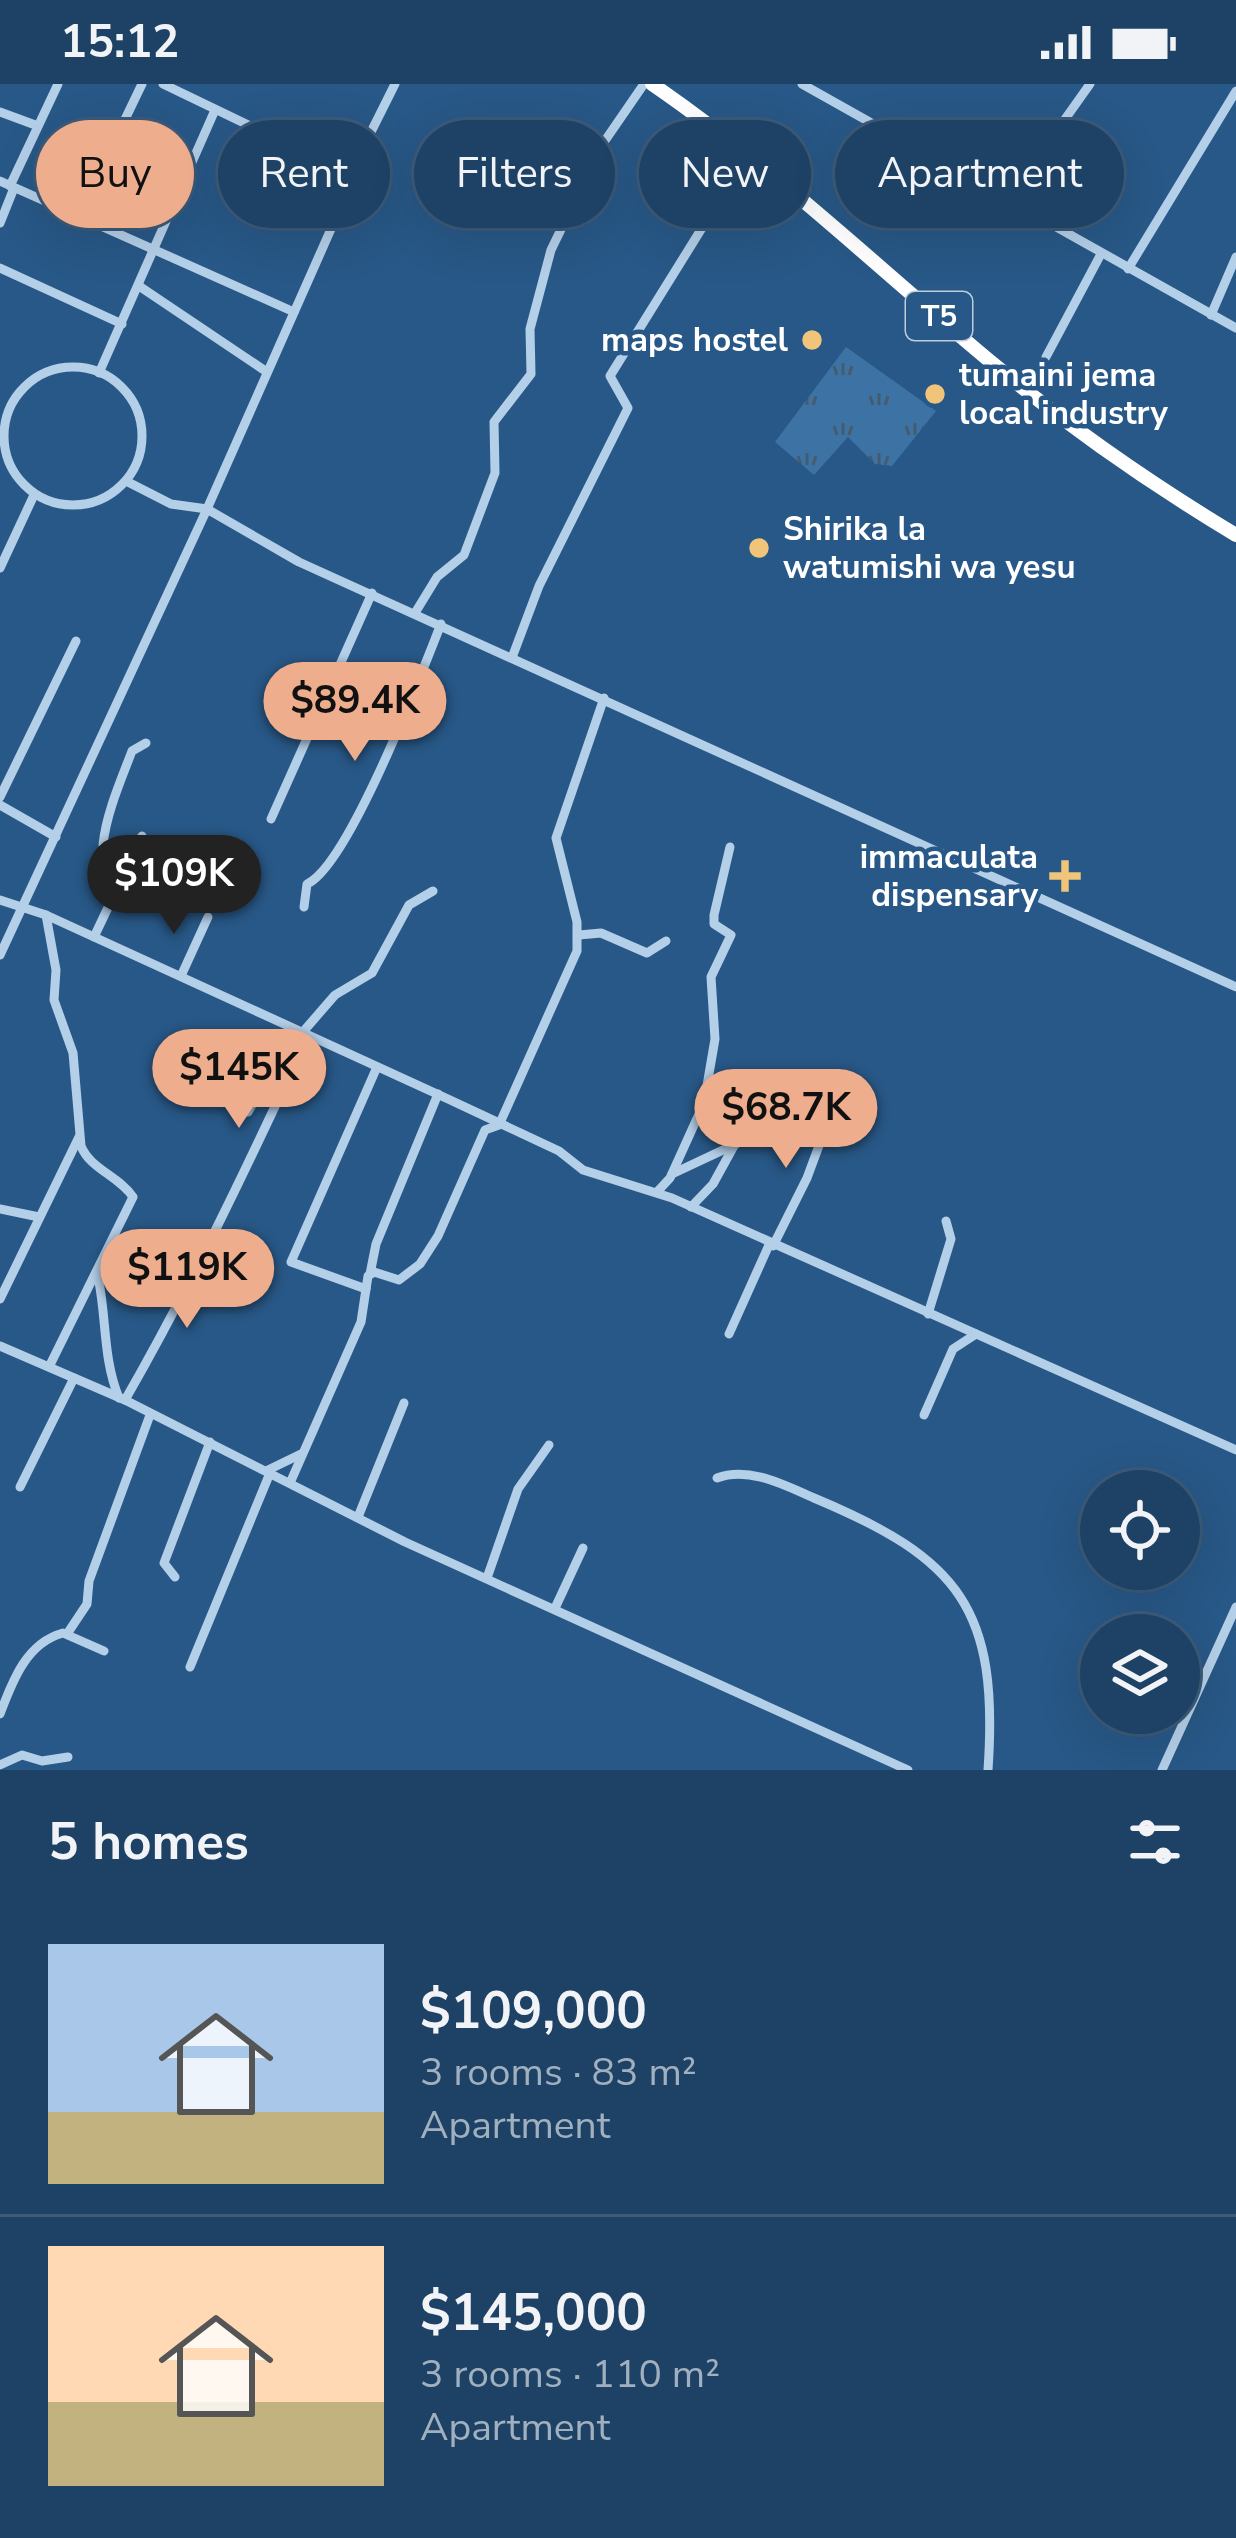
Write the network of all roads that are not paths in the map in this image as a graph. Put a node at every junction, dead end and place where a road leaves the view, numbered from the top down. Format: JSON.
{"nodes":[{"id":1,"x":58,"y":84,"type":"edge"},
{"id":2,"x":142,"y":84,"type":"edge"},
{"id":3,"x":163,"y":84,"type":"edge"},
{"id":4,"x":394,"y":84,"type":"edge"},
{"id":5,"x":648,"y":84,"type":"edge"},
{"id":6,"x":802,"y":84,"type":"edge"},
{"id":7,"x":1090,"y":84,"type":"edge"},
{"id":8,"x":1236,"y":91,"type":"edge"},
{"id":9,"x":215,"y":110,"type":"junction"},
{"id":10,"x":0,"y":112,"type":"edge"},
{"id":11,"x":41,"y":120,"type":"edge"},
{"id":12,"x":125,"y":120,"type":"edge"},
{"id":13,"x":236,"y":120,"type":"edge"},
{"id":14,"x":376,"y":120,"type":"edge"},
{"id":15,"x":699,"y":120,"type":"edge"},
{"id":16,"x":866,"y":120,"type":"edge"},
{"id":17,"x":1064,"y":120,"type":"edge"},
{"id":18,"x":36,"y":125,"type":"edge"},
{"id":19,"x":36,"y":130,"type":"edge"},
{"id":20,"x":8,"y":185,"type":"edge"},
{"id":21,"x":36,"y":198,"type":"edge"},
{"id":22,"x":811,"y":208,"type":"edge"},
{"id":23,"x":0,"y":223,"type":"edge"},
{"id":24,"x":104,"y":228,"type":"edge"},
{"id":25,"x":328,"y":228,"type":"edge"},
{"id":26,"x":702,"y":228,"type":"edge"},
{"id":27,"x":1056,"y":228,"type":"edge"},
{"id":28,"x":154,"y":247,"type":"junction"},
{"id":29,"x":1101,"y":254,"type":"junction"},
{"id":30,"x":1236,"y":257,"type":"edge"},
{"id":31,"x":0,"y":268,"type":"edge"},
{"id":32,"x":1128,"y":269,"type":"junction"},
{"id":33,"x":139,"y":286,"type":"junction"},
{"id":34,"x":294,"y":312,"type":"junction"},
{"id":35,"x":1211,"y":314,"type":"junction"},
{"id":36,"x":122,"y":324,"type":"junction"},
{"id":37,"x":1236,"y":328,"type":"edge"},
{"id":38,"x":1046,"y":357,"type":"dead end"},
{"id":39,"x":267,"y":372,"type":"junction"},
{"id":40,"x":99,"y":373,"type":"junction"},
{"id":41,"x":4,"y":458,"type":"edge"},
{"id":42,"x":126,"y":481,"type":"junction"},
{"id":43,"x":34,"y":495,"type":"junction"},
{"id":44,"x":207,"y":509,"type":"junction"},
{"id":45,"x":1236,"y":536,"type":"edge"},
{"id":46,"x":4,"y":553,"type":"edge"},
{"id":47,"x":0,"y":567,"type":"edge"},
{"id":48,"x":371,"y":593,"type":"junction"},
{"id":49,"x":415,"y":613,"type":"junction"},
{"id":50,"x":441,"y":624,"type":"junction"},
{"id":51,"x":76,"y":641,"type":"dead end"},
{"id":52,"x":513,"y":655,"type":"junction"},
{"id":53,"x":604,"y":698,"type":"junction"},
{"id":54,"x":146,"y":743,"type":"dead end"},
{"id":55,"x":0,"y":801,"type":"edge"},
{"id":56,"x":271,"y":818,"type":"dead end"},
{"id":57,"x":142,"y":836,"type":"dead end"},
{"id":58,"x":56,"y":837,"type":"junction"},
{"id":59,"x":730,"y":847,"type":"dead end"},
{"id":60,"x":123,"y":876,"type":"junction"},
{"id":61,"x":433,"y":891,"type":"dead end"},
{"id":62,"x":0,"y":900,"type":"edge"},
{"id":63,"x":304,"y":907,"type":"dead end"},
{"id":64,"x":23,"y":910,"type":"junction"},
{"id":65,"x":46,"y":915,"type":"junction"},
{"id":66,"x":208,"y":917,"type":"dead end"},
{"id":67,"x":579,"y":935,"type":"junction"},
{"id":68,"x":94,"y":937,"type":"junction"},
{"id":69,"x":666,"y":941,"type":"dead end"},
{"id":70,"x":0,"y":955,"type":"edge"},
{"id":71,"x":181,"y":976,"type":"junction"},
{"id":72,"x":1236,"y":987,"type":"edge"},
{"id":73,"x":295,"y":1032,"type":"junction"},
{"id":74,"x":377,"y":1067,"type":"junction"},
{"id":75,"x":438,"y":1094,"type":"junction"},
{"id":76,"x":248,"y":1112,"type":"dead end"},
{"id":77,"x":499,"y":1125,"type":"junction"},
{"id":78,"x":80,"y":1135,"type":"junction"},
{"id":79,"x":735,"y":1144,"type":"junction"},
{"id":80,"x":672,"y":1174,"type":"junction"},
{"id":81,"x":657,"y":1192,"type":"junction"},
{"id":82,"x":691,"y":1208,"type":"junction"},
{"id":83,"x":0,"y":1209,"type":"edge"},
{"id":84,"x":39,"y":1217,"type":"junction"},
{"id":85,"x":946,"y":1221,"type":"dead end"},
{"id":86,"x":771,"y":1245,"type":"junction"},
{"id":87,"x":97,"y":1271,"type":"junction"},
{"id":88,"x":370,"y":1274,"type":"junction"},
{"id":89,"x":366,"y":1289,"type":"junction"},
{"id":90,"x":0,"y":1299,"type":"edge"},
{"id":91,"x":928,"y":1314,"type":"junction"},
{"id":92,"x":729,"y":1334,"type":"dead end"},
{"id":93,"x":976,"y":1334,"type":"junction"},
{"id":94,"x":0,"y":1346,"type":"edge"},
{"id":95,"x":49,"y":1367,"type":"junction"},
{"id":96,"x":74,"y":1378,"type":"junction"},
{"id":97,"x":122,"y":1399,"type":"junction"},
{"id":98,"x":404,"y":1403,"type":"dead end"},
{"id":99,"x":150,"y":1415,"type":"junction"},
{"id":100,"x":924,"y":1415,"type":"dead end"},
{"id":101,"x":210,"y":1442,"type":"junction"},
{"id":102,"x":549,"y":1445,"type":"dead end"},
{"id":103,"x":1236,"y":1450,"type":"edge"},
{"id":104,"x":305,"y":1451,"type":"junction"},
{"id":105,"x":268,"y":1472,"type":"junction"},
{"id":106,"x":717,"y":1478,"type":"dead end"},
{"id":107,"x":290,"y":1484,"type":"junction"},
{"id":108,"x":20,"y":1487,"type":"dead end"},
{"id":109,"x":358,"y":1516,"type":"junction"},
{"id":110,"x":583,"y":1548,"type":"dead end"},
{"id":111,"x":175,"y":1577,"type":"dead end"},
{"id":112,"x":488,"y":1578,"type":"junction"},
{"id":113,"x":556,"y":1606,"type":"junction"},
{"id":114,"x":1236,"y":1607,"type":"edge"},
{"id":115,"x":67,"y":1634,"type":"junction"},
{"id":116,"x":104,"y":1651,"type":"dead end"},
{"id":117,"x":190,"y":1667,"type":"dead end"},
{"id":118,"x":0,"y":1714,"type":"edge"},
{"id":119,"x":68,"y":1756,"type":"dead end"},
{"id":120,"x":0,"y":1765,"type":"edge"},
{"id":121,"x":908,"y":1770,"type":"edge"},
{"id":122,"x":988,"y":1770,"type":"edge"},
{"id":123,"x":1162,"y":1770,"type":"edge"}],
"edges":[{"from":1,"to":11,"type":"street"},
{"from":2,"to":12,"type":"street"},
{"from":3,"to":9,"type":"street"},
{"from":4,"to":14,"type":"street"},
{"from":5,"to":15,"type":"highway","number":"T5"},
{"from":5,"to":49,"type":"street"},
{"from":6,"to":16,"type":"street"},
{"from":7,"to":17,"type":"street"},
{"from":8,"to":32,"type":"street"},
{"from":9,"to":13,"type":"street"},
{"from":9,"to":28,"type":"street"},
{"from":10,"to":18,"type":"street"},
{"from":19,"to":20,"type":"street"},
{"from":20,"to":21,"type":"street"},
{"from":20,"to":23,"type":"street"},
{"from":22,"to":45,"type":"highway","number":"T5"},
{"from":24,"to":28,"type":"street"},
{"from":25,"to":34,"type":"street"},
{"from":26,"to":52,"type":"street"},
{"from":27,"to":29,"type":"street"},
{"from":28,"to":33,"type":"street"},
{"from":28,"to":34,"type":"street"},
{"from":29,"to":32,"type":"street"},
{"from":29,"to":38,"type":"street"},
{"from":30,"to":35,"type":"street"},
{"from":31,"to":36,"type":"street"},
{"from":32,"to":35,"type":"street"},
{"from":33,"to":36,"type":"street"},
{"from":33,"to":39,"type":"street"},
{"from":34,"to":39,"type":"street"},
{"from":35,"to":37,"type":"street"},
{"from":36,"to":40,"type":"street"},
{"from":39,"to":44,"type":"street"},
{"from":40,"to":41,"type":"street"},
{"from":40,"to":42,"type":"street"},
{"from":41,"to":43,"type":"street"},
{"from":42,"to":43,"type":"street"},
{"from":42,"to":44,"type":"street"},
{"from":43,"to":46,"type":"street"},
{"from":44,"to":48,"type":"street"},
{"from":44,"to":58,"type":"street"},
{"from":46,"to":47,"type":"street"},
{"from":48,"to":49,"type":"street"},
{"from":48,"to":56,"type":"street"},
{"from":49,"to":50,"type":"street"},
{"from":50,"to":52,"type":"street"},
{"from":50,"to":63,"type":"street"},
{"from":51,"to":55,"type":"street"},
{"from":52,"to":53,"type":"street"},
{"from":53,"to":67,"type":"street"},
{"from":53,"to":72,"type":"street"},
{"from":54,"to":60,"type":"street"},
{"from":55,"to":58,"type":"street"},
{"from":57,"to":60,"type":"street"},
{"from":58,"to":64,"type":"street"},
{"from":59,"to":80,"type":"street"},
{"from":60,"to":68,"type":"street"},
{"from":61,"to":73,"type":"street"},
{"from":62,"to":64,"type":"street"},
{"from":64,"to":65,"type":"street"},
{"from":64,"to":70,"type":"street"},
{"from":65,"to":68,"type":"street"},
{"from":65,"to":78,"type":"street"},
{"from":66,"to":71,"type":"street"},
{"from":67,"to":69,"type":"street"},
{"from":67,"to":77,"type":"street"},
{"from":68,"to":71,"type":"street"},
{"from":71,"to":73,"type":"street"},
{"from":73,"to":74,"type":"street"},
{"from":73,"to":76,"type":"street"},
{"from":73,"to":97,"type":"street"},
{"from":74,"to":75,"type":"street"},
{"from":74,"to":89,"type":"street"},
{"from":75,"to":77,"type":"street"},
{"from":75,"to":88,"type":"street"},
{"from":77,"to":81,"type":"street"},
{"from":77,"to":88,"type":"street"},
{"from":78,"to":84,"type":"street"},
{"from":78,"to":87,"type":"street"},
{"from":79,"to":80,"type":"street"},
{"from":79,"to":82,"type":"street"},
{"from":79,"to":86,"type":"street"},
{"from":80,"to":81,"type":"street"},
{"from":81,"to":82,"type":"street"},
{"from":82,"to":86,"type":"street"},
{"from":83,"to":84,"type":"street"},
{"from":84,"to":90,"type":"street"},
{"from":85,"to":91,"type":"street"},
{"from":86,"to":91,"type":"street"},
{"from":86,"to":92,"type":"street"},
{"from":87,"to":95,"type":"street"},
{"from":87,"to":97,"type":"street"},
{"from":88,"to":89,"type":"street"},
{"from":89,"to":104,"type":"street"},
{"from":91,"to":93,"type":"street"},
{"from":93,"to":100,"type":"street"},
{"from":93,"to":103,"type":"street"},
{"from":94,"to":95,"type":"street"},
{"from":95,"to":96,"type":"street"},
{"from":96,"to":97,"type":"street"},
{"from":96,"to":108,"type":"street"},
{"from":97,"to":99,"type":"street"},
{"from":98,"to":109,"type":"street"},
{"from":99,"to":101,"type":"street"},
{"from":99,"to":115,"type":"street"},
{"from":101,"to":105,"type":"street"},
{"from":101,"to":111,"type":"street"},
{"from":102,"to":112,"type":"street"},
{"from":104,"to":105,"type":"street"},
{"from":104,"to":107,"type":"street"},
{"from":105,"to":107,"type":"street"},
{"from":105,"to":117,"type":"street"},
{"from":106,"to":122,"type":"street"},
{"from":107,"to":109,"type":"street"},
{"from":109,"to":112,"type":"street"},
{"from":110,"to":113,"type":"street"},
{"from":112,"to":113,"type":"street"},
{"from":113,"to":121,"type":"street"},
{"from":114,"to":123,"type":"street"},
{"from":115,"to":116,"type":"street"},
{"from":115,"to":118,"type":"street"},
{"from":119,"to":120,"type":"street"}]}
